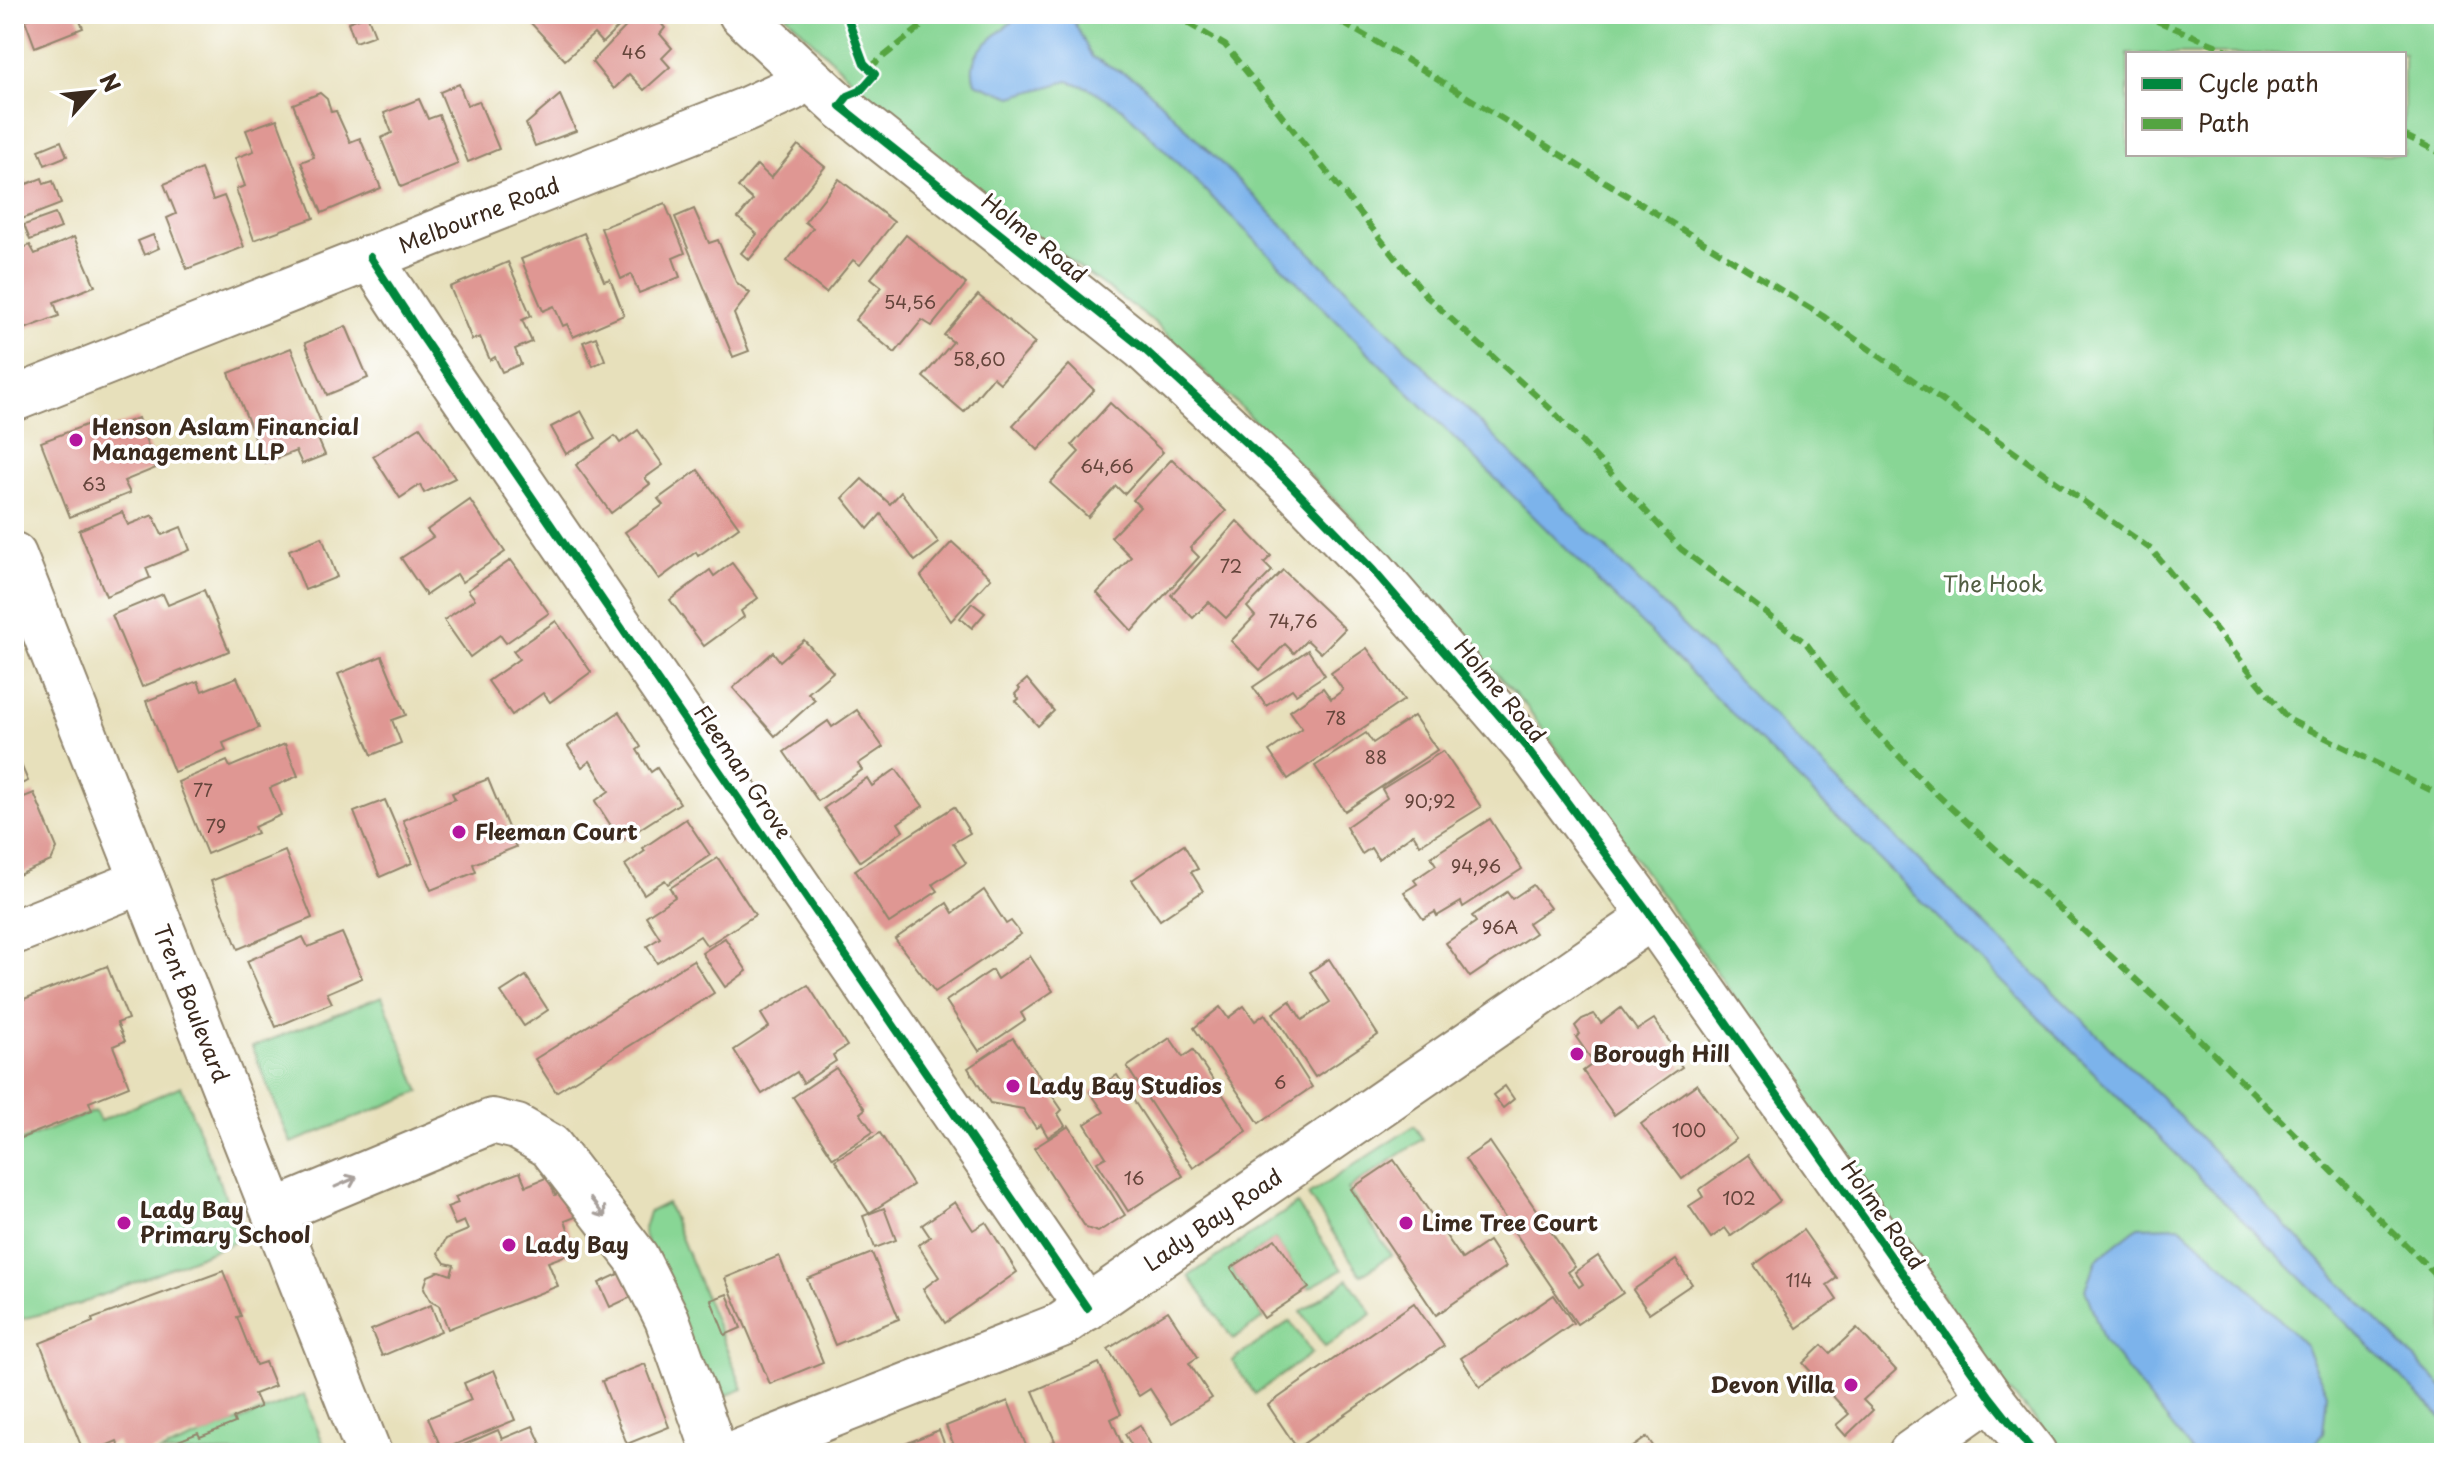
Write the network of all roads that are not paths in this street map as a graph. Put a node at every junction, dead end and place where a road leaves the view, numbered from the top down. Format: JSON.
{"nodes":[{"id":1,"x":741,"y":14,"type":"edge"},
{"id":2,"x":805,"y":75,"type":"junction"},
{"id":3,"x":370,"y":257,"type":"junction"},
{"id":4,"x":14,"y":399,"type":"edge"},
{"id":5,"x":14,"y":555,"type":"edge"},
{"id":6,"x":143,"y":881,"type":"junction"},
{"id":7,"x":1652,"y":917,"type":"junction"},
{"id":8,"x":14,"y":932,"type":"edge"},
{"id":9,"x":274,"y":1212,"type":"junction"},
{"id":10,"x":1087,"y":1308,"type":"junction"},
{"id":11,"x":1990,"y":1397,"type":"junction"},
{"id":12,"x":369,"y":1453,"type":"edge"},
{"id":13,"x":715,"y":1453,"type":"edge"},
{"id":14,"x":736,"y":1453,"type":"edge"},
{"id":15,"x":1911,"y":1453,"type":"edge"},
{"id":16,"x":2034,"y":1453,"type":"edge"}],
"edges":[{"from":1,"to":2,"type":"street","name":"Holme Road"},
{"from":2,"to":3,"type":"street","name":"Melbourne Road"},
{"from":2,"to":7,"type":"street","name":"Holme Road"},
{"from":3,"to":4,"type":"street","name":"Melbourne Road"},
{"from":3,"to":10,"type":"street","name":"Fleeman Grove"},
{"from":5,"to":6,"type":"street","name":"Trent Boulevard"},
{"from":6,"to":8,"type":"street"},
{"from":6,"to":9,"type":"street","name":"Trent Boulevard"},
{"from":7,"to":10,"type":"street","name":"Lady Bay Road"},
{"from":7,"to":11,"type":"street","name":"Holme Road"},
{"from":9,"to":12,"type":"street","name":"Trent Boulevard"},
{"from":9,"to":13,"type":"street","one_way":true},
{"from":10,"to":14,"type":"street","name":"Lady Bay Road"},
{"from":11,"to":15,"type":"street"},
{"from":11,"to":16,"type":"street","name":"Holme Road"}]}
